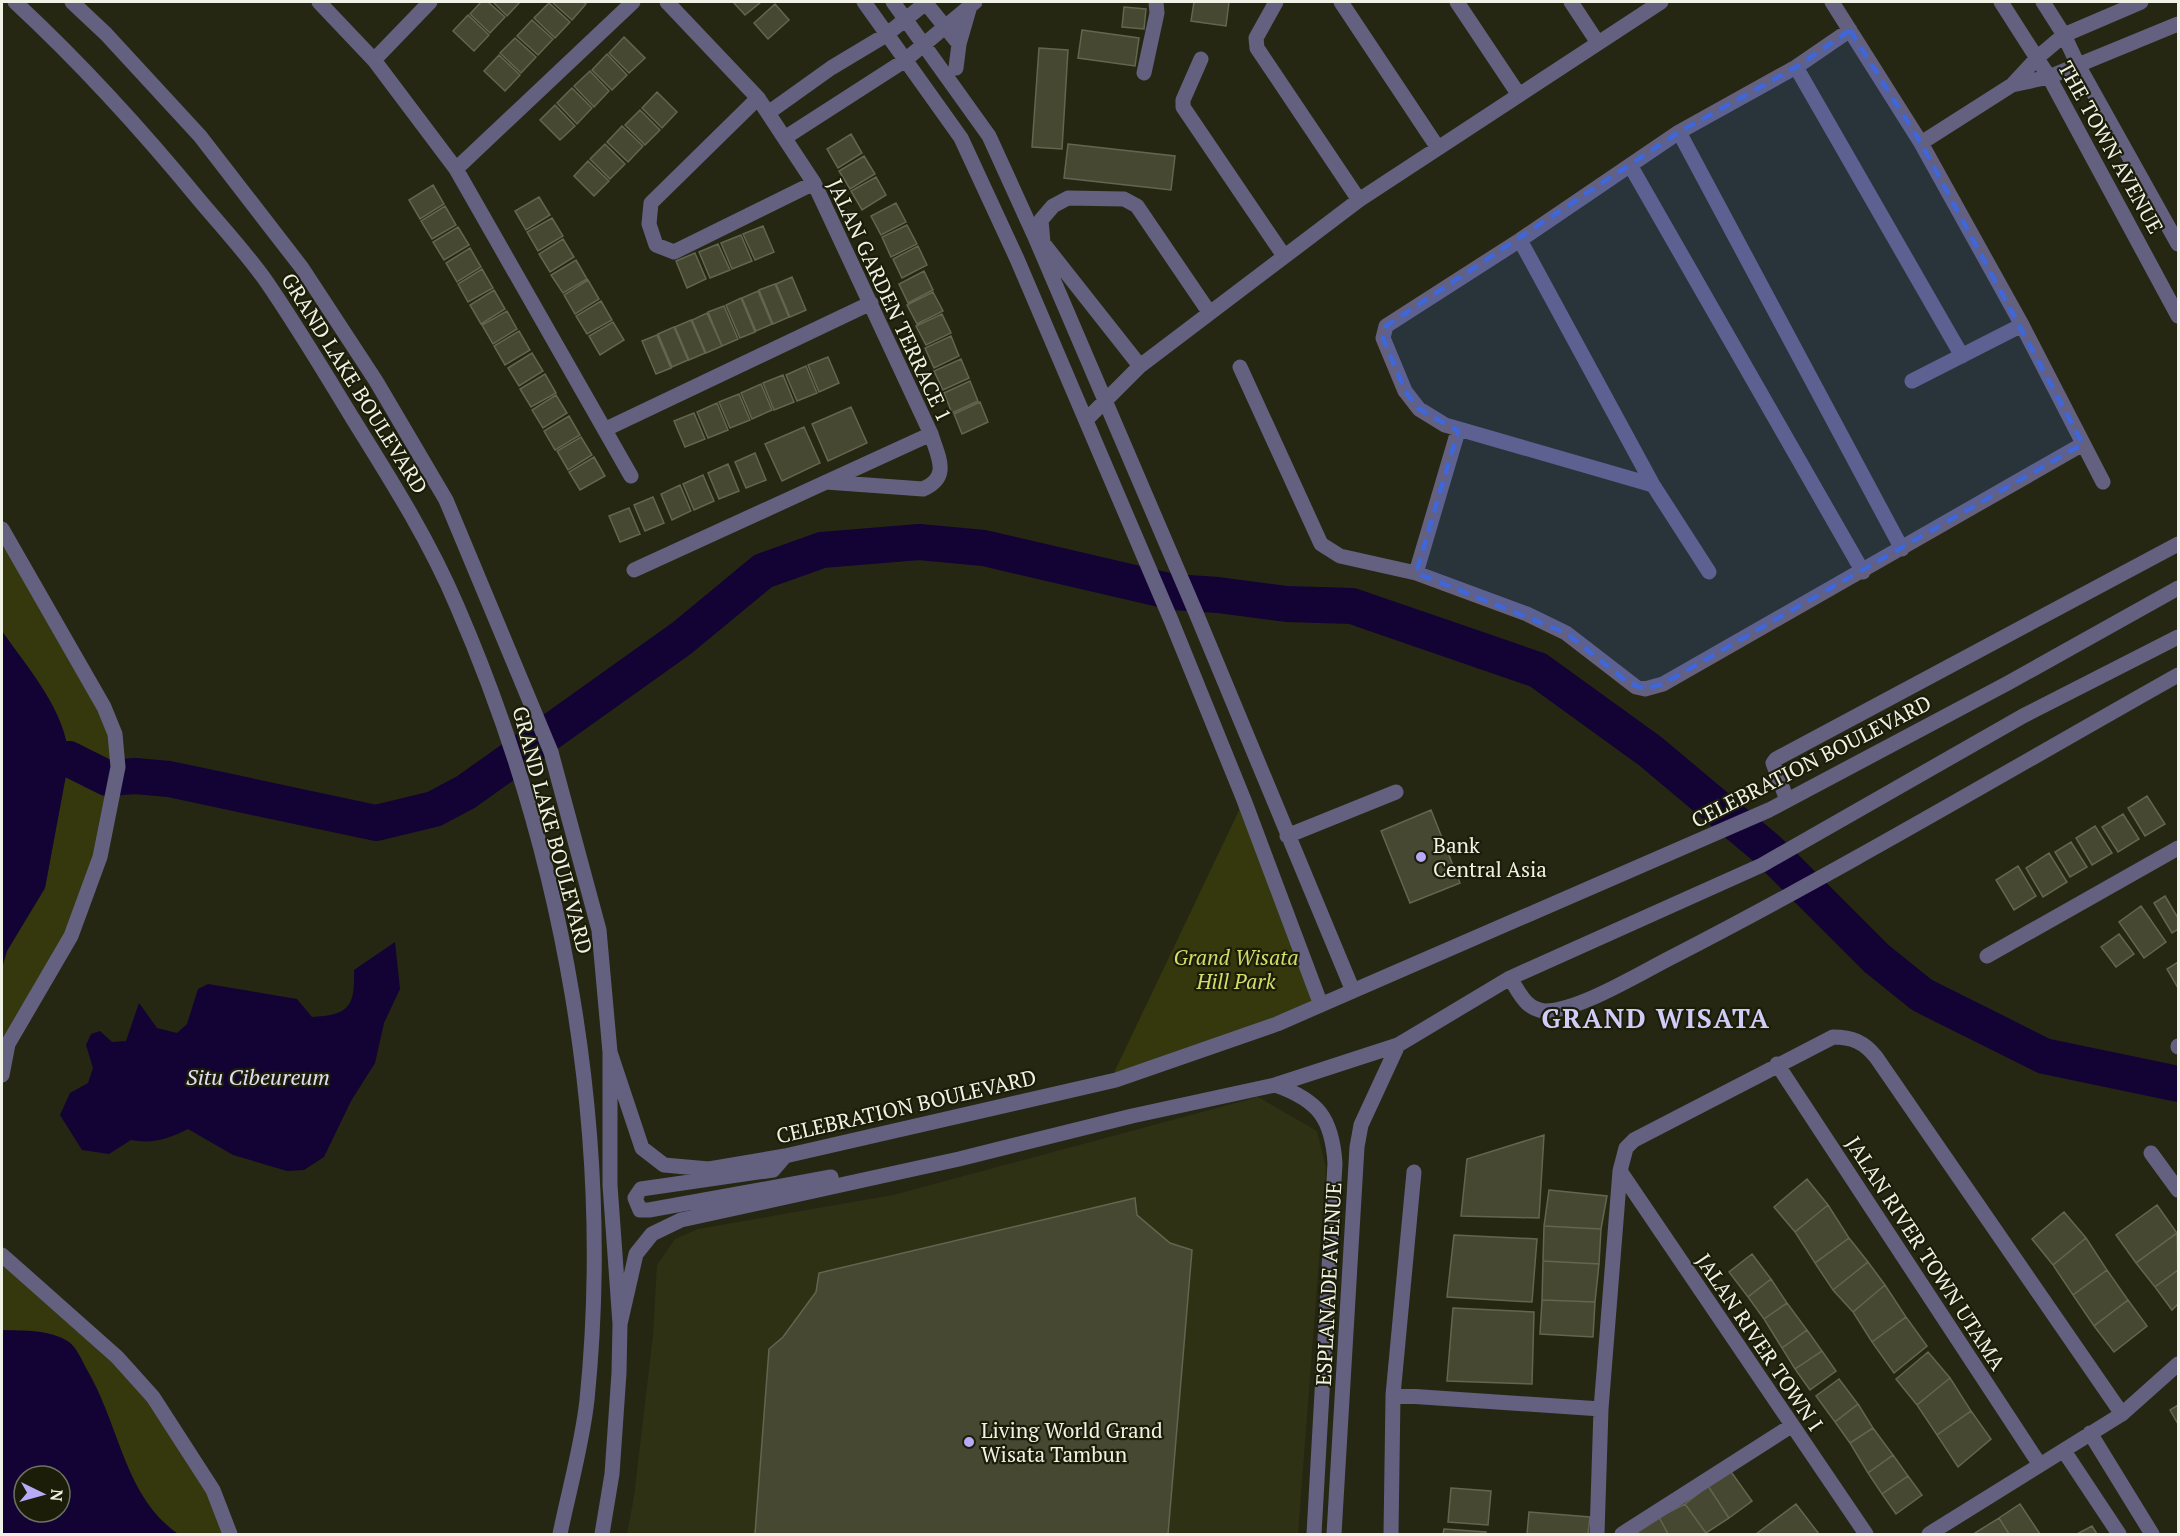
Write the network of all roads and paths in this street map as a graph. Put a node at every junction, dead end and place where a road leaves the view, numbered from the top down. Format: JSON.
{"nodes":[{"id":1,"x":15,"y":2,"type":"edge"},
{"id":2,"x":72,"y":2,"type":"edge"},
{"id":3,"x":319,"y":2,"type":"edge"},
{"id":4,"x":430,"y":2,"type":"edge"},
{"id":5,"x":633,"y":2,"type":"edge"},
{"id":6,"x":667,"y":2,"type":"edge"},
{"id":7,"x":864,"y":2,"type":"edge"},
{"id":8,"x":893,"y":2,"type":"edge"},
{"id":9,"x":926,"y":2,"type":"edge"},
{"id":10,"x":1156,"y":2,"type":"edge"},
{"id":11,"x":1276,"y":2,"type":"edge"},
{"id":12,"x":1341,"y":2,"type":"edge"},
{"id":13,"x":1457,"y":2,"type":"edge"},
{"id":14,"x":1571,"y":2,"type":"edge"},
{"id":15,"x":1661,"y":2,"type":"edge"},
{"id":16,"x":1832,"y":2,"type":"edge"},
{"id":17,"x":2001,"y":2,"type":"edge"},
{"id":18,"x":2043,"y":2,"type":"edge"},
{"id":19,"x":2141,"y":2,"type":"edge"},
{"id":20,"x":972,"y":4,"type":"edge"},
{"id":21,"x":906,"y":20,"type":"junction"},
{"id":22,"x":2178,"y":24,"type":"edge"},
{"id":23,"x":945,"y":25,"type":"junction"},
{"id":24,"x":1850,"y":30,"type":"junction"},
{"id":25,"x":2064,"y":34,"type":"junction"},
{"id":26,"x":886,"y":35,"type":"junction"},
{"id":27,"x":1598,"y":43,"type":"junction"},
{"id":28,"x":959,"y":44,"type":"junction"},
{"id":29,"x":924,"y":45,"type":"junction"},
{"id":30,"x":2038,"y":57,"type":"junction"},
{"id":31,"x":1201,"y":59,"type":"dead end"},
{"id":32,"x":374,"y":60,"type":"junction"},
{"id":33,"x":904,"y":61,"type":"junction"},
{"id":34,"x":2078,"y":64,"type":"junction"},
{"id":35,"x":1796,"y":67,"type":"junction"},
{"id":36,"x":956,"y":68,"type":"dead end"},
{"id":37,"x":1144,"y":73,"type":"dead end"},
{"id":38,"x":2049,"y":77,"type":"junction"},
{"id":39,"x":2012,"y":85,"type":"junction"},
{"id":40,"x":1519,"y":95,"type":"junction"},
{"id":41,"x":758,"y":98,"type":"junction"},
{"id":42,"x":768,"y":113,"type":"junction"},
{"id":43,"x":1679,"y":132,"type":"junction"},
{"id":44,"x":786,"y":137,"type":"junction"},
{"id":45,"x":1922,"y":143,"type":"junction"},
{"id":46,"x":1438,"y":148,"type":"junction"},
{"id":47,"x":1630,"y":165,"type":"junction"},
{"id":48,"x":456,"y":169,"type":"junction"},
{"id":49,"x":814,"y":183,"type":"junction"},
{"id":50,"x":1359,"y":200,"type":"junction"},
{"id":51,"x":1520,"y":240,"type":"junction"},
{"id":52,"x":2178,"y":244,"type":"edge"},
{"id":53,"x":1284,"y":256,"type":"junction"},
{"id":54,"x":871,"y":303,"type":"junction"},
{"id":55,"x":1209,"y":312,"type":"junction"},
{"id":56,"x":2178,"y":316,"type":"edge"},
{"id":57,"x":2022,"y":325,"type":"junction"},
{"id":58,"x":1962,"y":356,"type":"junction"},
{"id":59,"x":1140,"y":366,"type":"junction"},
{"id":60,"x":1240,"y":367,"type":"dead end"},
{"id":61,"x":1912,"y":381,"type":"dead end"},
{"id":62,"x":1105,"y":402,"type":"junction"},
{"id":63,"x":1086,"y":420,"type":"junction"},
{"id":64,"x":606,"y":429,"type":"junction"},
{"id":65,"x":1458,"y":431,"type":"junction"},
{"id":66,"x":930,"y":434,"type":"junction"},
{"id":67,"x":2083,"y":444,"type":"junction"},
{"id":68,"x":631,"y":476,"type":"dead end"},
{"id":69,"x":2103,"y":482,"type":"dead end"},
{"id":70,"x":826,"y":483,"type":"junction"},
{"id":71,"x":1653,"y":485,"type":"junction"},
{"id":72,"x":2,"y":529,"type":"edge"},
{"id":73,"x":2178,"y":544,"type":"edge"},
{"id":74,"x":1902,"y":549,"type":"junction"},
{"id":75,"x":634,"y":570,"type":"dead end"},
{"id":76,"x":1709,"y":572,"type":"dead end"},
{"id":77,"x":1863,"y":572,"type":"junction"},
{"id":78,"x":1416,"y":573,"type":"junction"},
{"id":79,"x":2178,"y":588,"type":"edge"},
{"id":80,"x":2178,"y":637,"type":"edge"},
{"id":81,"x":2178,"y":675,"type":"edge"},
{"id":82,"x":1396,"y":792,"type":"dead end"},
{"id":83,"x":1787,"y":800,"type":"junction"},
{"id":84,"x":1287,"y":836,"type":"junction"},
{"id":85,"x":2178,"y":848,"type":"edge"},
{"id":86,"x":1987,"y":956,"type":"dead end"},
{"id":87,"x":1510,"y":978,"type":"junction"},
{"id":88,"x":1353,"y":991,"type":"junction"},
{"id":89,"x":1321,"y":1005,"type":"junction"},
{"id":90,"x":1398,"y":1045,"type":"junction"},
{"id":91,"x":610,"y":1052,"type":"junction"},
{"id":92,"x":1777,"y":1064,"type":"junction"},
{"id":93,"x":2,"y":1075,"type":"edge"},
{"id":94,"x":1275,"y":1085,"type":"junction"},
{"id":95,"x":2151,"y":1153,"type":"dead end"},
{"id":96,"x":785,"y":1156,"type":"junction"},
{"id":97,"x":897,"y":1172,"type":"junction"},
{"id":98,"x":1414,"y":1172,"type":"dead end"},
{"id":99,"x":1620,"y":1172,"type":"junction"},
{"id":100,"x":2178,"y":1190,"type":"edge"},
{"id":101,"x":2,"y":1255,"type":"edge"},
{"id":102,"x":620,"y":1324,"type":"junction"},
{"id":103,"x":2178,"y":1364,"type":"edge"},
{"id":104,"x":1393,"y":1395,"type":"junction"},
{"id":105,"x":1601,"y":1409,"type":"junction"},
{"id":106,"x":2122,"y":1414,"type":"junction"},
{"id":107,"x":1791,"y":1426,"type":"junction"},
{"id":108,"x":2090,"y":1433,"type":"junction"},
{"id":109,"x":2064,"y":1451,"type":"junction"},
{"id":110,"x":2040,"y":1465,"type":"junction"},
{"id":111,"x":230,"y":1534,"type":"edge"},
{"id":112,"x":560,"y":1534,"type":"edge"},
{"id":113,"x":602,"y":1534,"type":"edge"},
{"id":114,"x":1314,"y":1534,"type":"edge"},
{"id":115,"x":1334,"y":1534,"type":"edge"},
{"id":116,"x":1391,"y":1534,"type":"edge"},
{"id":117,"x":1597,"y":1534,"type":"edge"},
{"id":118,"x":1622,"y":1534,"type":"edge"},
{"id":119,"x":1866,"y":1534,"type":"edge"},
{"id":120,"x":1929,"y":1534,"type":"edge"},
{"id":121,"x":2119,"y":1534,"type":"edge"},
{"id":122,"x":2152,"y":1534,"type":"edge"}],
"edges":[{"from":1,"to":112,"type":"street","name":"GRAND LAKE BOULEVARD"},
{"from":2,"to":91,"type":"street","name":"GRAND LAKE BOULEVARD"},
{"from":3,"to":32,"type":"street"},
{"from":4,"to":32,"type":"street"},
{"from":5,"to":48,"type":"street"},
{"from":6,"to":41,"type":"street","name":"JALAN GARDEN TERRACE 1"},
{"from":7,"to":26,"type":"street"},
{"from":8,"to":21,"type":"street"},
{"from":9,"to":21,"type":"street"},
{"from":9,"to":23,"type":"street"},
{"from":10,"to":37,"type":"street"},
{"from":11,"to":50,"type":"street"},
{"from":12,"to":46,"type":"street"},
{"from":13,"to":40,"type":"street"},
{"from":14,"to":27,"type":"street"},
{"from":15,"to":27,"type":"street"},
{"from":16,"to":24,"type":"street"},
{"from":17,"to":30,"type":"street","name":"THE TOWN AVENUE"},
{"from":18,"to":25,"type":"street","name":"THE TOWN AVENUE"},
{"from":19,"to":25,"type":"street"},
{"from":20,"to":23,"type":"street"},
{"from":20,"to":28,"type":"street"},
{"from":21,"to":26,"type":"street"},
{"from":21,"to":29,"type":"street"},
{"from":22,"to":34,"type":"street"},
{"from":23,"to":28,"type":"street"},
{"from":23,"to":29,"type":"street"},
{"from":24,"to":35,"type":"street"},
{"from":24,"to":45,"type":"street"},
{"from":25,"to":30,"type":"street"},
{"from":25,"to":34,"type":"street","name":"THE TOWN AVENUE"},
{"from":26,"to":33,"type":"street"},
{"from":26,"to":42,"type":"street"},
{"from":27,"to":40,"type":"street"},
{"from":28,"to":36,"type":"street"},
{"from":29,"to":33,"type":"street"},
{"from":29,"to":62,"type":"street"},
{"from":30,"to":38,"type":"street","name":"THE TOWN AVENUE"},
{"from":30,"to":39,"type":"street"},
{"from":31,"to":53,"type":"street"},
{"from":32,"to":48,"type":"street"},
{"from":33,"to":44,"type":"street"},
{"from":33,"to":63,"type":"street"},
{"from":34,"to":38,"type":"street"},
{"from":34,"to":52,"type":"street","name":"THE TOWN AVENUE"},
{"from":35,"to":43,"type":"street"},
{"from":35,"to":58,"type":"street"},
{"from":38,"to":39,"type":"street"},
{"from":38,"to":56,"type":"street","name":"THE TOWN AVENUE"},
{"from":39,"to":45,"type":"street"},
{"from":40,"to":46,"type":"street"},
{"from":41,"to":42,"type":"street","name":"JALAN GARDEN TERRACE 1"},
{"from":41,"to":49,"type":"street"},
{"from":42,"to":44,"type":"street","name":"JALAN GARDEN TERRACE 1"},
{"from":43,"to":47,"type":"street"},
{"from":43,"to":74,"type":"street"},
{"from":44,"to":49,"type":"street","name":"JALAN GARDEN TERRACE 1"},
{"from":45,"to":57,"type":"street"},
{"from":46,"to":50,"type":"street"},
{"from":47,"to":51,"type":"street"},
{"from":47,"to":77,"type":"street"},
{"from":48,"to":64,"type":"street"},
{"from":49,"to":54,"type":"street","name":"JALAN GARDEN TERRACE 1"},
{"from":50,"to":53,"type":"street"},
{"from":51,"to":65,"type":"street"},
{"from":51,"to":71,"type":"street"},
{"from":53,"to":55,"type":"street"},
{"from":54,"to":64,"type":"street"},
{"from":54,"to":66,"type":"street","name":"JALAN GARDEN TERRACE 1"},
{"from":55,"to":59,"type":"street"},
{"from":55,"to":59,"type":"street"},
{"from":57,"to":58,"type":"street"},
{"from":57,"to":67,"type":"street"},
{"from":58,"to":61,"type":"street"},
{"from":59,"to":62,"type":"street"},
{"from":60,"to":78,"type":"street"},
{"from":62,"to":63,"type":"street"},
{"from":62,"to":84,"type":"street"},
{"from":63,"to":89,"type":"street"},
{"from":64,"to":68,"type":"street"},
{"from":65,"to":71,"type":"street"},
{"from":65,"to":78,"type":"street"},
{"from":66,"to":70,"type":"street"},
{"from":66,"to":70,"type":"street","name":"JALAN GARDEN TERRACE 1"},
{"from":67,"to":69,"type":"street"},
{"from":67,"to":74,"type":"street"},
{"from":70,"to":75,"type":"street"},
{"from":71,"to":76,"type":"street"},
{"from":72,"to":93,"type":"street"},
{"from":73,"to":83,"type":"street"},
{"from":74,"to":77,"type":"street"},
{"from":77,"to":78,"type":"street"},
{"from":79,"to":83,"type":"street","name":"CELEBRATION BOULEVARD"},
{"from":80,"to":87,"type":"street"},
{"from":81,"to":87,"type":"street"},
{"from":82,"to":84,"type":"street"},
{"from":83,"to":88,"type":"street","name":"CELEBRATION BOULEVARD"},
{"from":84,"to":88,"type":"street"},
{"from":85,"to":86,"type":"street"},
{"from":87,"to":90,"type":"street"},
{"from":88,"to":89,"type":"street","name":"CELEBRATION BOULEVARD"},
{"from":89,"to":96,"type":"street","name":"CELEBRATION BOULEVARD"},
{"from":90,"to":94,"type":"street"},
{"from":90,"to":115,"type":"street","name":"ESPLANADE AVENUE"},
{"from":91,"to":96,"type":"street","name":"CELEBRATION BOULEVARD"},
{"from":91,"to":102,"type":"street","name":"GRAND LAKE BOULEVARD"},
{"from":92,"to":99,"type":"street"},
{"from":92,"to":106,"type":"street"},
{"from":92,"to":110,"type":"street","name":"JALAN RIVER TOWN UTAMA"},
{"from":94,"to":97,"type":"street"},
{"from":94,"to":114,"type":"street","name":"ESPLANADE AVENUE"},
{"from":95,"to":100,"type":"street"},
{"from":96,"to":97,"type":"street"},
{"from":97,"to":102,"type":"street"},
{"from":98,"to":104,"type":"street"},
{"from":99,"to":105,"type":"street"},
{"from":99,"to":107,"type":"street","name":"JALAN RIVER TOWN I"},
{"from":101,"to":111,"type":"street"},
{"from":102,"to":113,"type":"street","name":"GRAND LAKE BOULEVARD"},
{"from":103,"to":106,"type":"street"},
{"from":104,"to":105,"type":"street"},
{"from":104,"to":116,"type":"street"},
{"from":105,"to":117,"type":"street"},
{"from":106,"to":108,"type":"street"},
{"from":107,"to":118,"type":"street"},
{"from":107,"to":119,"type":"street","name":"JALAN RIVER TOWN I"},
{"from":108,"to":109,"type":"street"},
{"from":108,"to":122,"type":"street"},
{"from":109,"to":110,"type":"street"},
{"from":109,"to":121,"type":"street"},
{"from":110,"to":120,"type":"street"}]}
